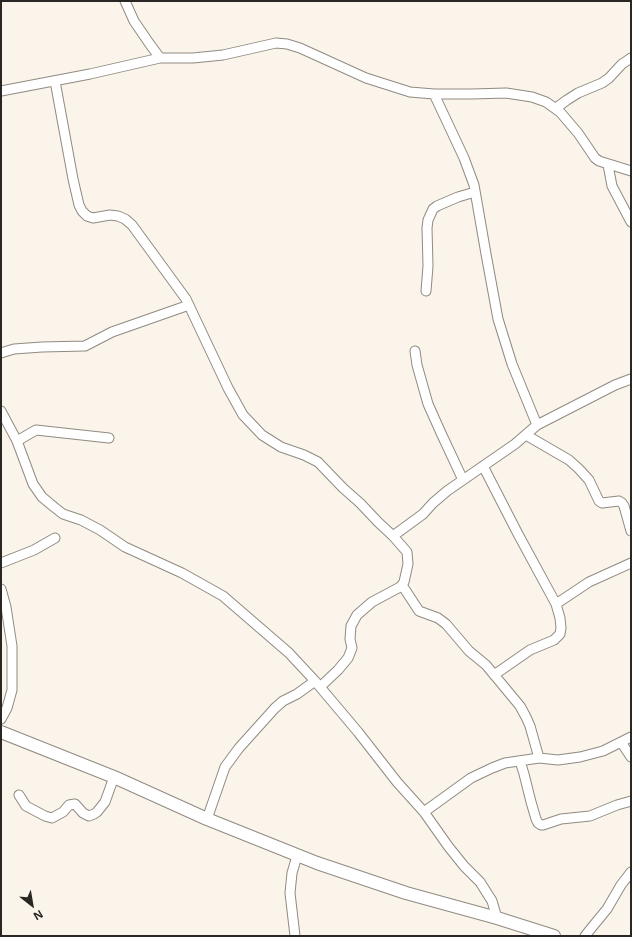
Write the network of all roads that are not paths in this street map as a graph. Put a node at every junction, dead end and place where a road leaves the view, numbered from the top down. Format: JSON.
{"nodes":[{"id":1,"x":125,"y":1,"type":"edge"},
{"id":2,"x":160,"y":58,"type":"junction"},
{"id":3,"x":631,"y":58,"type":"edge"},
{"id":4,"x":55,"y":80,"type":"junction"},
{"id":5,"x":1,"y":91,"type":"edge"},
{"id":6,"x":434,"y":94,"type":"junction"},
{"id":7,"x":556,"y":108,"type":"junction"},
{"id":8,"x":608,"y":165,"type":"junction"},
{"id":9,"x":631,"y":171,"type":"edge"},
{"id":10,"x":475,"y":192,"type":"junction"},
{"id":11,"x":631,"y":222,"type":"edge"},
{"id":12,"x":426,"y":291,"type":"dead end"},
{"id":13,"x":189,"y":305,"type":"junction"},
{"id":14,"x":415,"y":351,"type":"dead end"},
{"id":15,"x":1,"y":353,"type":"edge"},
{"id":16,"x":631,"y":379,"type":"edge"},
{"id":17,"x":1,"y":412,"type":"edge"},
{"id":18,"x":537,"y":425,"type":"junction"},
{"id":19,"x":526,"y":435,"type":"junction"},
{"id":20,"x":109,"y":438,"type":"dead end"},
{"id":21,"x":17,"y":441,"type":"junction"},
{"id":22,"x":483,"y":466,"type":"junction"},
{"id":23,"x":463,"y":480,"type":"junction"},
{"id":24,"x":631,"y":531,"type":"edge"},
{"id":25,"x":393,"y":536,"type":"junction"},
{"id":26,"x":55,"y":538,"type":"dead end"},
{"id":27,"x":1,"y":563,"type":"edge"},
{"id":28,"x":631,"y":563,"type":"edge"},
{"id":29,"x":402,"y":585,"type":"junction"},
{"id":30,"x":1,"y":589,"type":"edge"},
{"id":31,"x":556,"y":604,"type":"junction"},
{"id":32,"x":494,"y":675,"type":"junction"},
{"id":33,"x":317,"y":684,"type":"junction"},
{"id":34,"x":4,"y":706,"type":"edge"},
{"id":35,"x":1,"y":720,"type":"edge"},
{"id":36,"x":1,"y":732,"type":"edge"},
{"id":37,"x":631,"y":737,"type":"edge"},
{"id":38,"x":621,"y":742,"type":"junction"},
{"id":39,"x":539,"y":758,"type":"junction"},
{"id":40,"x":631,"y":758,"type":"edge"},
{"id":41,"x":520,"y":761,"type":"junction"},
{"id":42,"x":114,"y":778,"type":"junction"},
{"id":43,"x":19,"y":795,"type":"dead end"},
{"id":44,"x":631,"y":801,"type":"edge"},
{"id":45,"x":424,"y":812,"type":"junction"},
{"id":46,"x":207,"y":819,"type":"junction"},
{"id":47,"x":297,"y":856,"type":"junction"},
{"id":48,"x":631,"y":872,"type":"edge"},
{"id":49,"x":497,"y":918,"type":"junction"},
{"id":50,"x":295,"y":936,"type":"edge"},
{"id":51,"x":554,"y":936,"type":"edge"},
{"id":52,"x":585,"y":936,"type":"edge"}],
"edges":[{"from":1,"to":2,"type":"street"},
{"from":2,"to":4,"type":"street"},
{"from":2,"to":6,"type":"street"},
{"from":3,"to":7,"type":"street"},
{"from":4,"to":5,"type":"street"},
{"from":4,"to":13,"type":"street"},
{"from":6,"to":7,"type":"street"},
{"from":6,"to":10,"type":"street"},
{"from":7,"to":8,"type":"street"},
{"from":8,"to":9,"type":"street"},
{"from":8,"to":11,"type":"street"},
{"from":10,"to":12,"type":"street"},
{"from":10,"to":18,"type":"street"},
{"from":13,"to":15,"type":"street"},
{"from":13,"to":25,"type":"street"},
{"from":14,"to":23,"type":"street"},
{"from":16,"to":18,"type":"street"},
{"from":17,"to":21,"type":"street"},
{"from":18,"to":19,"type":"street"},
{"from":19,"to":22,"type":"street"},
{"from":19,"to":24,"type":"street"},
{"from":20,"to":21,"type":"street"},
{"from":21,"to":33,"type":"street"},
{"from":22,"to":23,"type":"street"},
{"from":22,"to":31,"type":"street"},
{"from":23,"to":25,"type":"street"},
{"from":25,"to":29,"type":"street"},
{"from":26,"to":27,"type":"street"},
{"from":28,"to":31,"type":"street"},
{"from":29,"to":32,"type":"street"},
{"from":29,"to":33,"type":"street"},
{"from":30,"to":34,"type":"street"},
{"from":31,"to":32,"type":"street"},
{"from":32,"to":39,"type":"street"},
{"from":33,"to":45,"type":"street"},
{"from":33,"to":46,"type":"street"},
{"from":34,"to":35,"type":"street"},
{"from":36,"to":42,"type":"street"},
{"from":37,"to":38,"type":"street"},
{"from":38,"to":39,"type":"street"},
{"from":38,"to":40,"type":"street"},
{"from":39,"to":41,"type":"street"},
{"from":41,"to":44,"type":"street"},
{"from":41,"to":45,"type":"street"},
{"from":42,"to":43,"type":"street"},
{"from":42,"to":46,"type":"street"},
{"from":45,"to":49,"type":"street"},
{"from":46,"to":47,"type":"street"},
{"from":47,"to":49,"type":"street"},
{"from":47,"to":50,"type":"street"},
{"from":48,"to":52,"type":"street"},
{"from":49,"to":51,"type":"street"}]}
